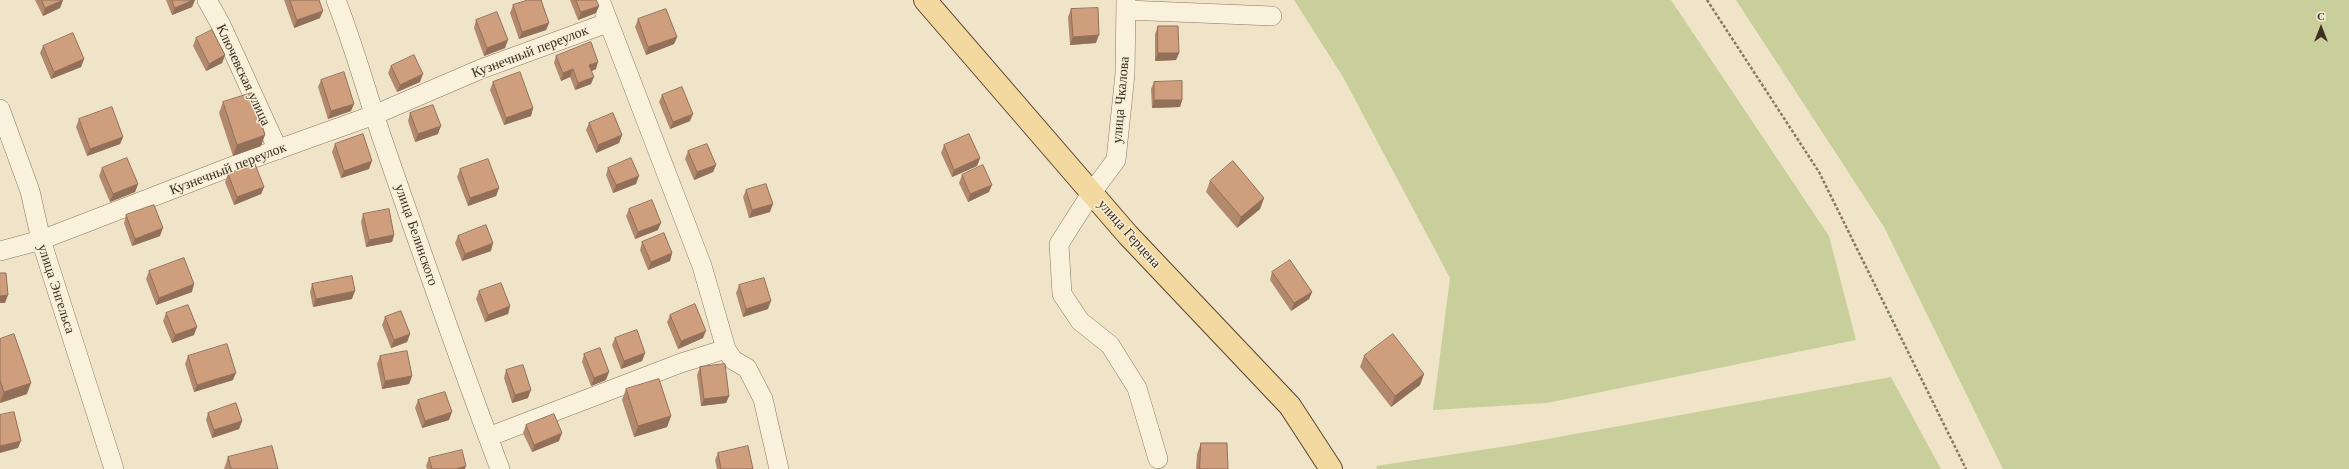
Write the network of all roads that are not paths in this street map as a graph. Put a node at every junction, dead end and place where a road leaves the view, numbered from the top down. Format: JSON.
{"nodes":[{"id":1,"x":207,"y":0,"type":"edge"},
{"id":2,"x":336,"y":0,"type":"edge"},
{"id":3,"x":600,"y":0,"type":"edge"},
{"id":4,"x":930,"y":3,"type":"edge"},
{"id":5,"x":1126,"y":5,"type":"edge"},
{"id":6,"x":1272,"y":16,"type":"dead end"},
{"id":7,"x":607,"y":23,"type":"junction"},
{"id":8,"x":0,"y":109,"type":"edge"},
{"id":9,"x":374,"y":115,"type":"junction"},
{"id":10,"x":278,"y":150,"type":"junction"},
{"id":11,"x":1092,"y":192,"type":"junction"},
{"id":12,"x":40,"y":240,"type":"junction"},
{"id":13,"x":0,"y":251,"type":"edge"},
{"id":14,"x":726,"y":349,"type":"junction"},
{"id":15,"x":488,"y":437,"type":"junction"},
{"id":16,"x":1158,"y":458,"type":"dead end"},
{"id":17,"x":114,"y":469,"type":"edge"},
{"id":18,"x":500,"y":469,"type":"edge"},
{"id":19,"x":779,"y":469,"type":"edge"},
{"id":20,"x":1330,"y":469,"type":"edge"}],
"edges":[{"from":1,"to":10,"type":"street","name":"Ключевская улица"},
{"from":2,"to":9,"type":"street","name":"улица Белинского"},
{"from":3,"to":7,"type":"street"},
{"from":4,"to":11,"type":"main road","name":"улица Герцена"},
{"from":5,"to":6,"type":"street"},
{"from":5,"to":11,"type":"street","name":"улица Чкалова"},
{"from":7,"to":9,"type":"street","name":"Кузнечный переулок"},
{"from":7,"to":14,"type":"street","name":"Кузнечный переулок"},
{"from":8,"to":12,"type":"street","name":"улица Энгельса"},
{"from":9,"to":10,"type":"street","name":"Кузнечный переулок"},
{"from":9,"to":15,"type":"street","name":"улица Белинского"},
{"from":10,"to":12,"type":"street","name":"Кузнечный переулок"},
{"from":11,"to":16,"type":"street","name":"улица Чкалова"},
{"from":11,"to":20,"type":"main road","name":"улица Герцена"},
{"from":12,"to":13,"type":"street","name":"Кузнечный переулок"},
{"from":12,"to":17,"type":"street","name":"улица Энгельса"},
{"from":14,"to":15,"type":"street"},
{"from":14,"to":19,"type":"street","name":"Кузнечный переулок"},
{"from":15,"to":18,"type":"street","name":"улица Белинского"}]}
